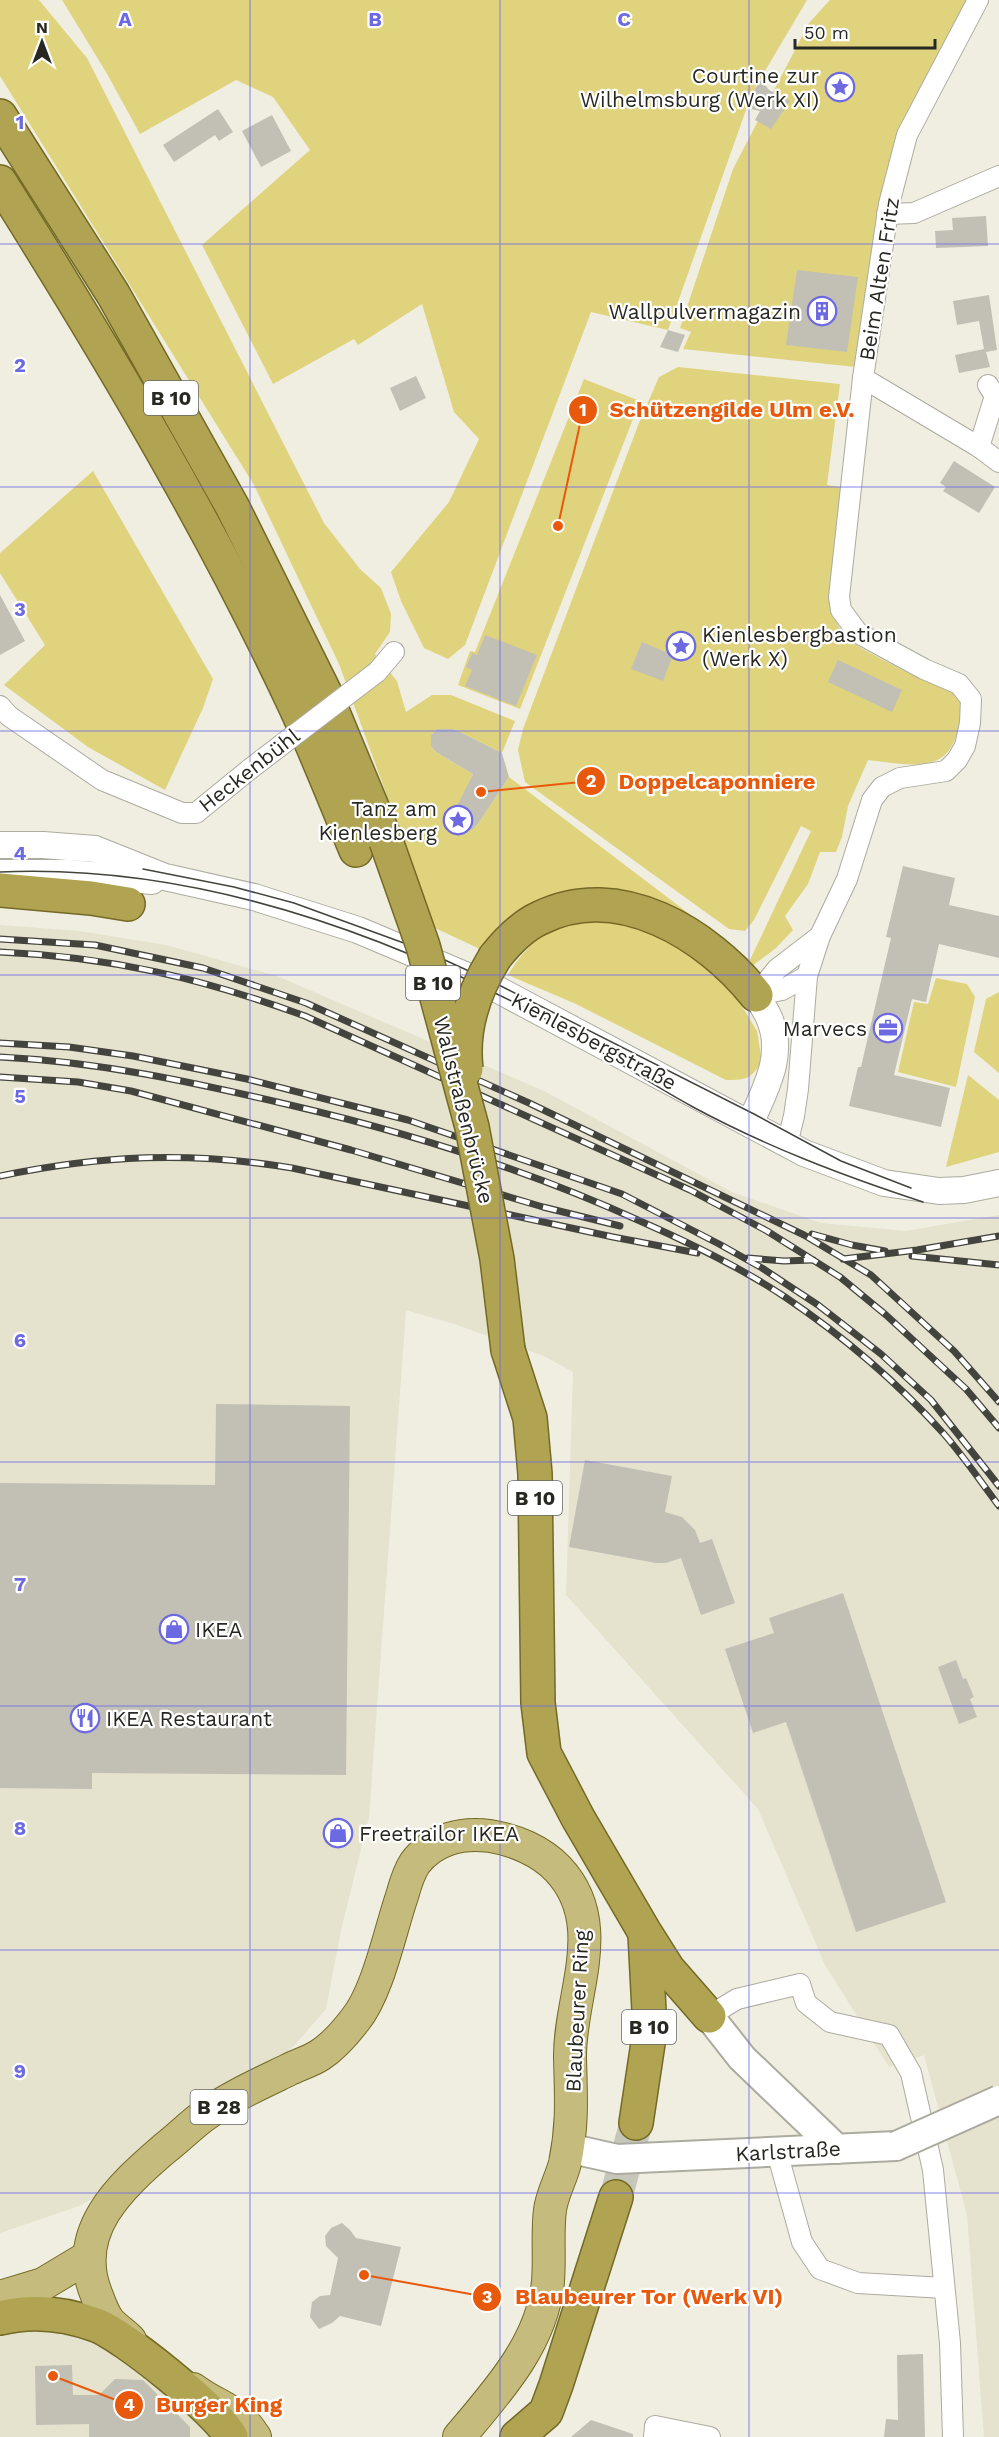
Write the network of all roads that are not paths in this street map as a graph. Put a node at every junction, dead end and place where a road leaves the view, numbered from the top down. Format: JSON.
{"nodes":[{"id":1,"x":978,"y":0,"type":"edge"},
{"id":2,"x":0,"y":116,"type":"edge"},
{"id":3,"x":999,"y":176,"type":"edge"},
{"id":4,"x":0,"y":182,"type":"edge"},
{"id":5,"x":887,"y":214,"type":"junction"},
{"id":6,"x":863,"y":378,"type":"junction"},
{"id":7,"x":988,"y":385,"type":"dead end"},
{"id":8,"x":979,"y":447,"type":"junction"},
{"id":9,"x":999,"y":462,"type":"edge"},
{"id":10,"x":394,"y":652,"type":"dead end"},
{"id":11,"x":0,"y":706,"type":"edge"},
{"id":12,"x":0,"y":845,"type":"edge"},
{"id":13,"x":371,"y":845,"type":"junction"},
{"id":14,"x":0,"y":873,"type":"edge"},
{"id":15,"x":186,"y":881,"type":"junction"},
{"id":16,"x":0,"y":891,"type":"edge"},
{"id":17,"x":128,"y":904,"type":"dead end"},
{"id":18,"x":820,"y":936,"type":"junction"},
{"id":19,"x":807,"y":976,"type":"junction"},
{"id":20,"x":756,"y":995,"type":"junction"},
{"id":21,"x":750,"y":1124,"type":"junction"},
{"id":22,"x":472,"y":1127,"type":"junction"},
{"id":23,"x":787,"y":1144,"type":"junction"},
{"id":24,"x":999,"y":1183,"type":"edge"},
{"id":25,"x":644,"y":1931,"type":"junction"},
{"id":26,"x":709,"y":2016,"type":"junction"},
{"id":27,"x":999,"y":2100,"type":"edge"},
{"id":28,"x":636,"y":2123,"type":"tunnel mouth"},
{"id":29,"x":837,"y":2149,"type":"junction"},
{"id":30,"x":777,"y":2152,"type":"junction"},
{"id":31,"x":575,"y":2157,"type":"junction"},
{"id":32,"x":616,"y":2197,"type":"tunnel mouth"},
{"id":33,"x":88,"y":2257,"type":"junction"},
{"id":34,"x":944,"y":2288,"type":"junction"},
{"id":35,"x":1,"y":2300,"type":"edge"},
{"id":36,"x":108,"y":2320,"type":"junction"},
{"id":37,"x":231,"y":2423,"type":"edge"},
{"id":38,"x":655,"y":2432,"type":"edge"},
{"id":39,"x":255,"y":2437,"type":"edge"},
{"id":40,"x":459,"y":2437,"type":"edge"},
{"id":41,"x":517,"y":2437,"type":"edge"},
{"id":42,"x":710,"y":2437,"type":"edge"},
{"id":43,"x":953,"y":2437,"type":"edge"}],
"edges":[{"from":1,"to":5,"type":"street","name":"Beim Alten Fritz"},
{"from":2,"to":13,"type":"highway","number":"B 10"},
{"from":3,"to":5,"type":"street"},
{"from":4,"to":13,"type":"highway","number":"B 10"},
{"from":5,"to":6,"type":"street","name":"Beim Alten Fritz"},
{"from":6,"to":8,"type":"street"},
{"from":6,"to":18,"type":"street","name":"Beim Alten Fritz"},
{"from":7,"to":8,"type":"street"},
{"from":8,"to":9,"type":"street"},
{"from":10,"to":11,"type":"street","name":"Heckenbühl","bridge":true},
{"from":12,"to":15,"type":"street","name":"Kienlesbergstraße"},
{"from":13,"to":22,"type":"highway","name":"Wallstraßenbrücke","number":"B 10","bridge":true},
{"from":14,"to":15,"type":"street","name":"Kienlesbergstraße"},
{"from":15,"to":21,"type":"street","name":"Kienlesbergstraße"},
{"from":16,"to":17,"type":"highway"},
{"from":18,"to":19,"type":"street","name":"Beim Alten Fritz"},
{"from":18,"to":20,"type":"street","name":"Beim Alten Fritz"},
{"from":19,"to":20,"type":"street"},
{"from":19,"to":23,"type":"street","name":"Beim Alten Fritz"},
{"from":20,"to":21,"type":"street"},
{"from":20,"to":22,"type":"highway","bridge":true},
{"from":21,"to":23,"type":"street","name":"Kienlesbergstraße"},
{"from":22,"to":25,"type":"highway","name":"Wallstraßenbrücke","number":"B 10","bridge":true},
{"from":23,"to":24,"type":"street","name":"Kienlesbergstraße"},
{"from":25,"to":26,"type":"highway"},
{"from":25,"to":28,"type":"highway","number":"B 10"},
{"from":26,"to":29,"type":"main road"},
{"from":26,"to":34,"type":"street"},
{"from":27,"to":29,"type":"main road","name":"Karlstraße","bridge":true},
{"from":29,"to":30,"type":"main road","name":"Karlstraße"},
{"from":30,"to":31,"type":"main road","name":"Karlstraße"},
{"from":30,"to":34,"type":"street"},
{"from":31,"to":33,"type":"main road","name":"Blaubeurer Ring","number":"B 28"},
{"from":31,"to":40,"type":"main road","name":"Blaubeurer Ring","number":"B 28"},
{"from":32,"to":41,"type":"highway"},
{"from":33,"to":35,"type":"main road"},
{"from":33,"to":36,"type":"main road","name":"Blaubeurer Ring","number":"B 28"},
{"from":34,"to":43,"type":"street"},
{"from":35,"to":36,"type":"main road","number":"B 28"},
{"from":35,"to":37,"type":"highway"},
{"from":36,"to":37,"type":"main road","name":"Blaubeurer Ring","number":"B 28"},
{"from":37,"to":39,"type":"main road","name":"Blaubeurer Ring"},
{"from":38,"to":42,"type":"street"}]}
